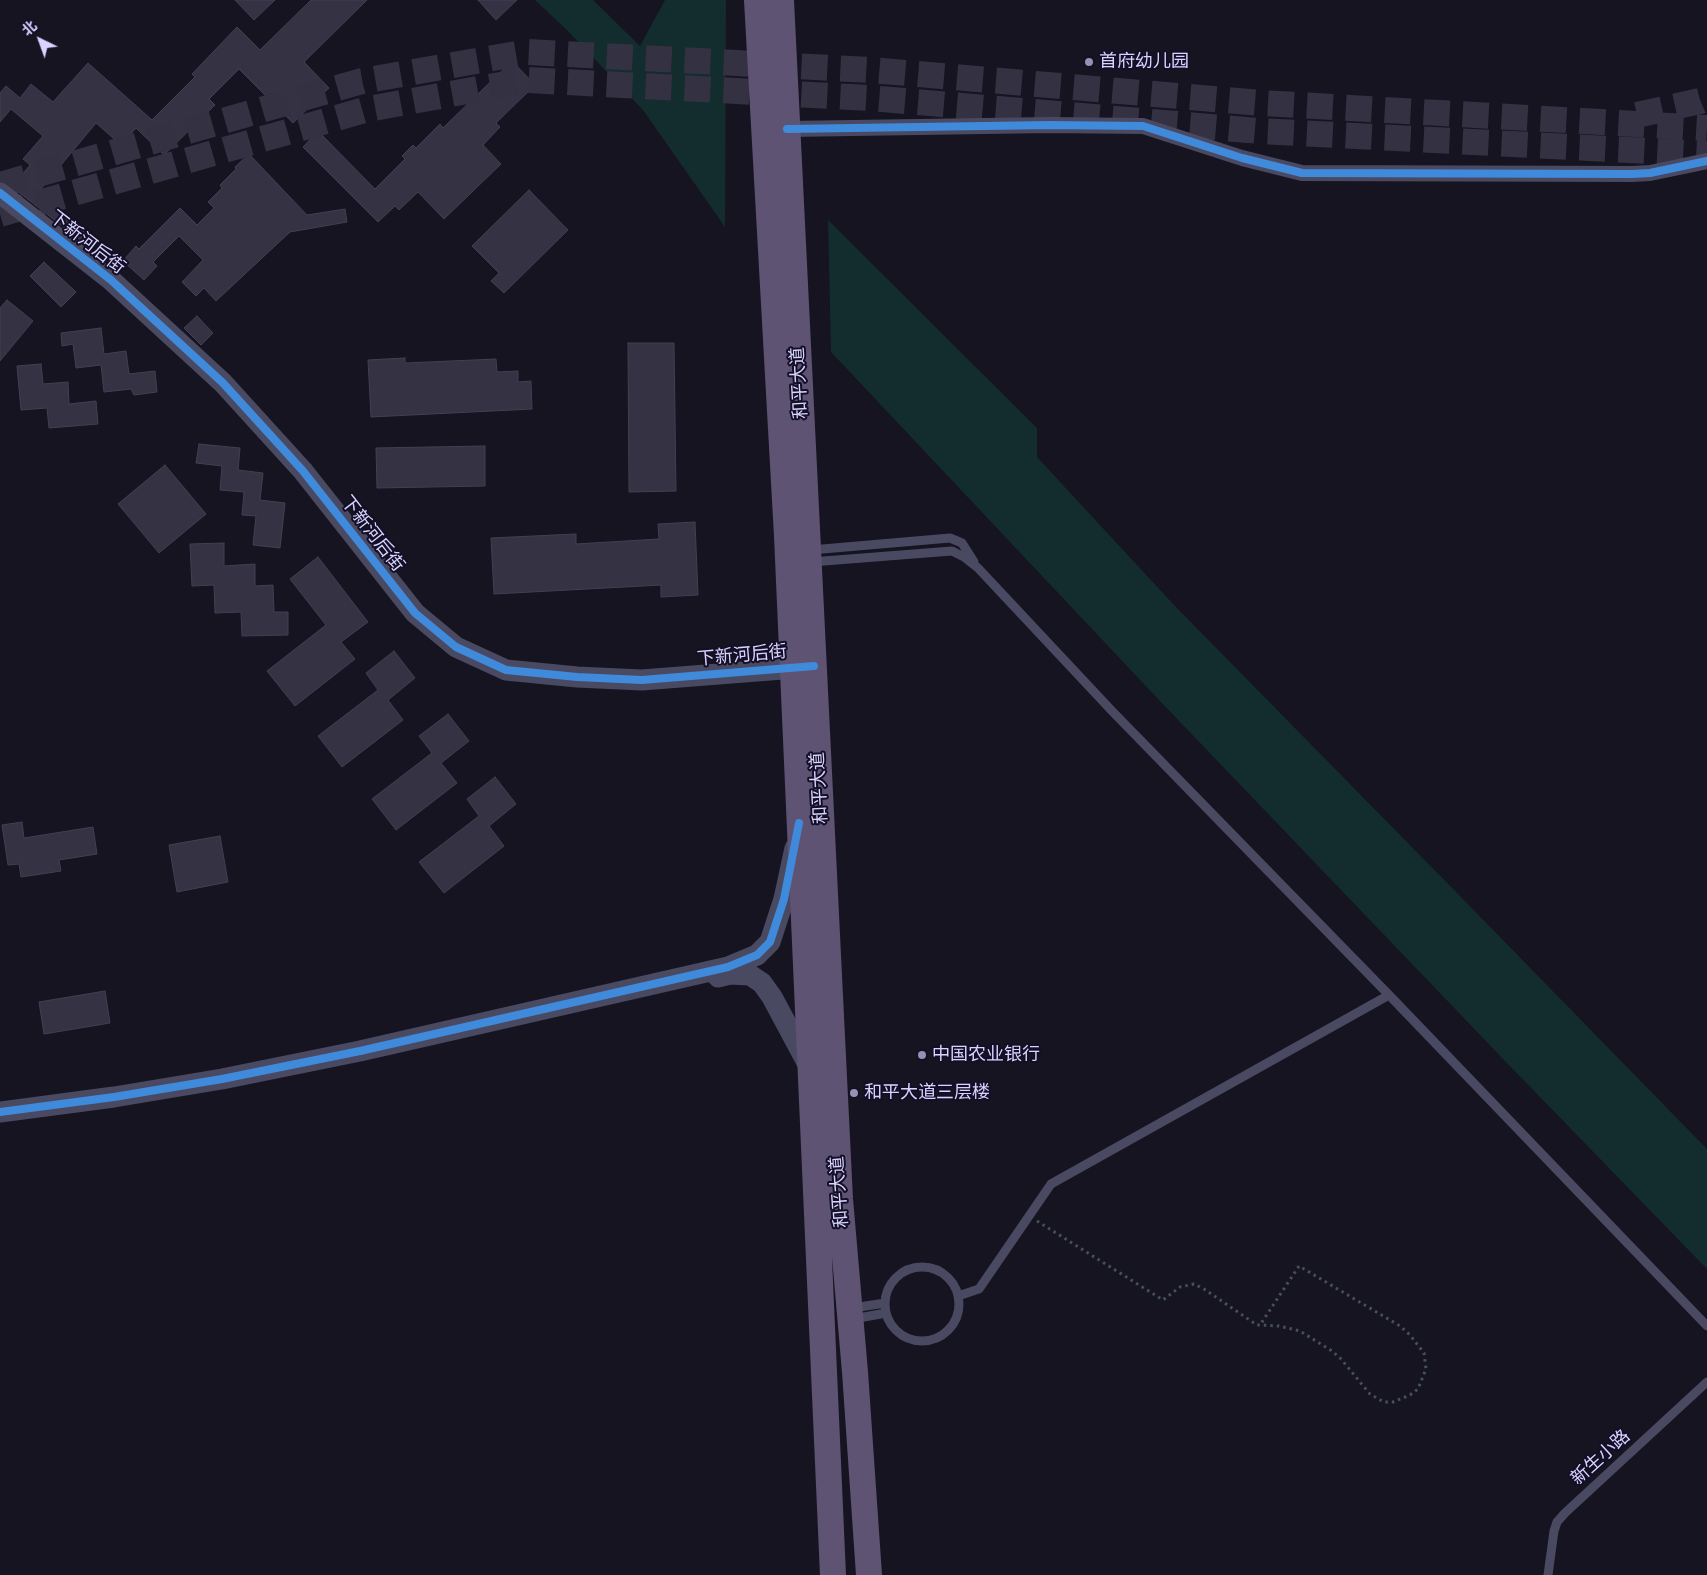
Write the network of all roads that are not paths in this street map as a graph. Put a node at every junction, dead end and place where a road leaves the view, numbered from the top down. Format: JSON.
{"nodes":[{"id":1,"x":756,"y":0,"type":"edge"},
{"id":2,"x":781,"y":0,"type":"edge"},
{"id":3,"x":787,"y":129,"type":"junction"},
{"id":4,"x":1707,"y":161,"type":"edge"},
{"id":5,"x":0,"y":192,"type":"edge"},
{"id":6,"x":808,"y":556,"type":"junction"},
{"id":7,"x":803,"y":667,"type":"junction"},
{"id":8,"x":800,"y":823,"type":"junction"},
{"id":9,"x":1389,"y":995,"type":"junction"},
{"id":10,"x":810,"y":1068,"type":"junction"},
{"id":11,"x":0,"y":1112,"type":"edge"},
{"id":12,"x":0,"y":1121,"type":"edge"},
{"id":13,"x":958,"y":1296,"type":"junction"},
{"id":14,"x":885,"y":1308,"type":"junction"},
{"id":15,"x":850,"y":1314,"type":"junction"},
{"id":16,"x":1707,"y":1326,"type":"edge"},
{"id":17,"x":1707,"y":1382,"type":"edge"},
{"id":18,"x":833,"y":1575,"type":"edge"},
{"id":19,"x":869,"y":1575,"type":"edge"},
{"id":20,"x":1548,"y":1575,"type":"edge"}],
"edges":[{"from":1,"to":7,"type":"main road","name":"和平大道"},
{"from":2,"to":3,"type":"main road","name":"和平大道"},
{"from":3,"to":4,"type":"street"},
{"from":3,"to":6,"type":"main road","name":"和平大道"},
{"from":5,"to":7,"type":"street","name":"下新河后街"},
{"from":6,"to":7,"type":"main road","name":"和平大道"},
{"from":6,"to":9,"type":"lane"},
{"from":7,"to":8,"type":"main road","name":"和平大道"},
{"from":7,"to":15,"type":"main road","name":"和平大道"},
{"from":8,"to":10,"type":"main road","name":"和平大道"},
{"from":8,"to":11,"type":"street"},
{"from":9,"to":13,"type":"lane"},
{"from":9,"to":16,"type":"lane"},
{"from":10,"to":12,"type":"street"},
{"from":10,"to":18,"type":"main road","name":"和平大道"},
{"from":13,"to":14,"type":"lane"},
{"from":13,"to":14,"type":"lane"},
{"from":14,"to":15,"type":"lane"},
{"from":15,"to":19,"type":"main road","name":"和平大道"},
{"from":17,"to":20,"type":"lane","name":"新生小路"}]}
